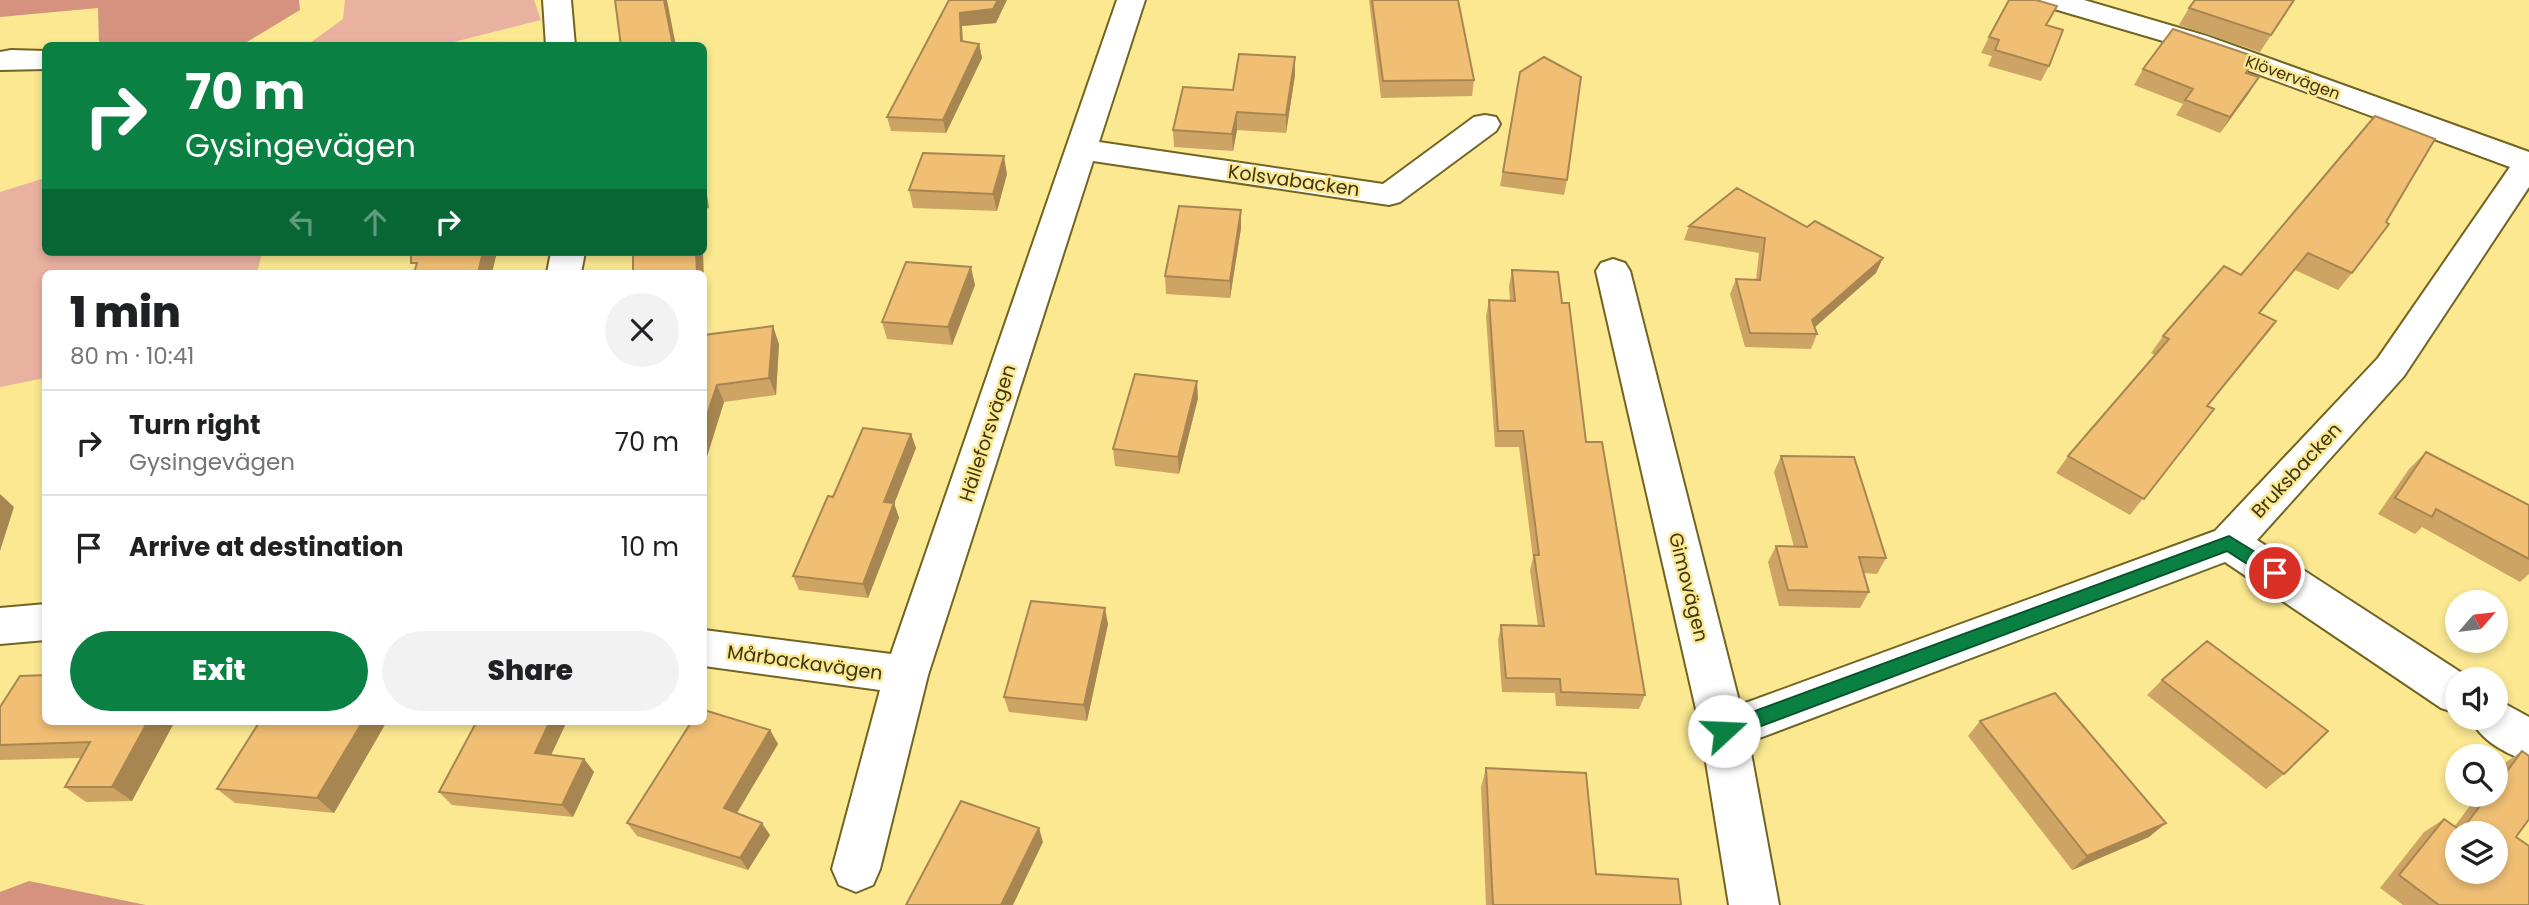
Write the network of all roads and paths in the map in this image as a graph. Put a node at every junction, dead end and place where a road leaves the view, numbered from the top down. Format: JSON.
{"nodes":[{"id":1,"x":557,"y":0,"type":"edge"},
{"id":2,"x":1131,"y":0,"type":"edge"},
{"id":3,"x":2054,"y":0,"type":"edge"},
{"id":4,"x":561,"y":42,"type":"edge"},
{"id":5,"x":42,"y":60,"type":"edge"},
{"id":6,"x":0,"y":61,"type":"edge"},
{"id":7,"x":1485,"y":124,"type":"dead end"},
{"id":8,"x":1080,"y":149,"type":"junction"},
{"id":9,"x":2529,"y":163,"type":"edge"},
{"id":10,"x":1613,"y":271,"type":"dead end"},
{"id":11,"x":2229,"y":543,"type":"junction"},
{"id":12,"x":42,"y":622,"type":"edge"},
{"id":13,"x":0,"y":626,"type":"edge"},
{"id":14,"x":707,"y":648,"type":"edge"},
{"id":15,"x":905,"y":675,"type":"junction"},
{"id":16,"x":2445,"y":686,"type":"edge"},
{"id":17,"x":2508,"y":728,"type":"edge"},
{"id":18,"x":1724,"y":731,"type":"junction"},
{"id":19,"x":2529,"y":741,"type":"edge"},
{"id":20,"x":856,"y":869,"type":"dead end"},
{"id":21,"x":1754,"y":905,"type":"edge"}],
"edges":[{"from":1,"to":4,"type":"street"},
{"from":2,"to":8,"type":"street","name":"Hälleforsvägen"},
{"from":3,"to":9,"type":"street","name":"Klövervägen"},
{"from":5,"to":6,"type":"street"},
{"from":7,"to":8,"type":"street","name":"Kolsvabacken"},
{"from":8,"to":15,"type":"street","name":"Hälleforsvägen"},
{"from":9,"to":11,"type":"street","name":"Bruksbacken"},
{"from":10,"to":18,"type":"street","name":"Gimovägen"},
{"from":11,"to":16,"type":"street"},
{"from":11,"to":18,"type":"street","name":"Bruksbacken"},
{"from":12,"to":13,"type":"street"},
{"from":14,"to":15,"type":"street","name":"Mårbackavägen"},
{"from":15,"to":20,"type":"street","name":"Hälleforsvägen"},
{"from":17,"to":19,"type":"street"},
{"from":18,"to":21,"type":"street","name":"Gimovägen"}]}
